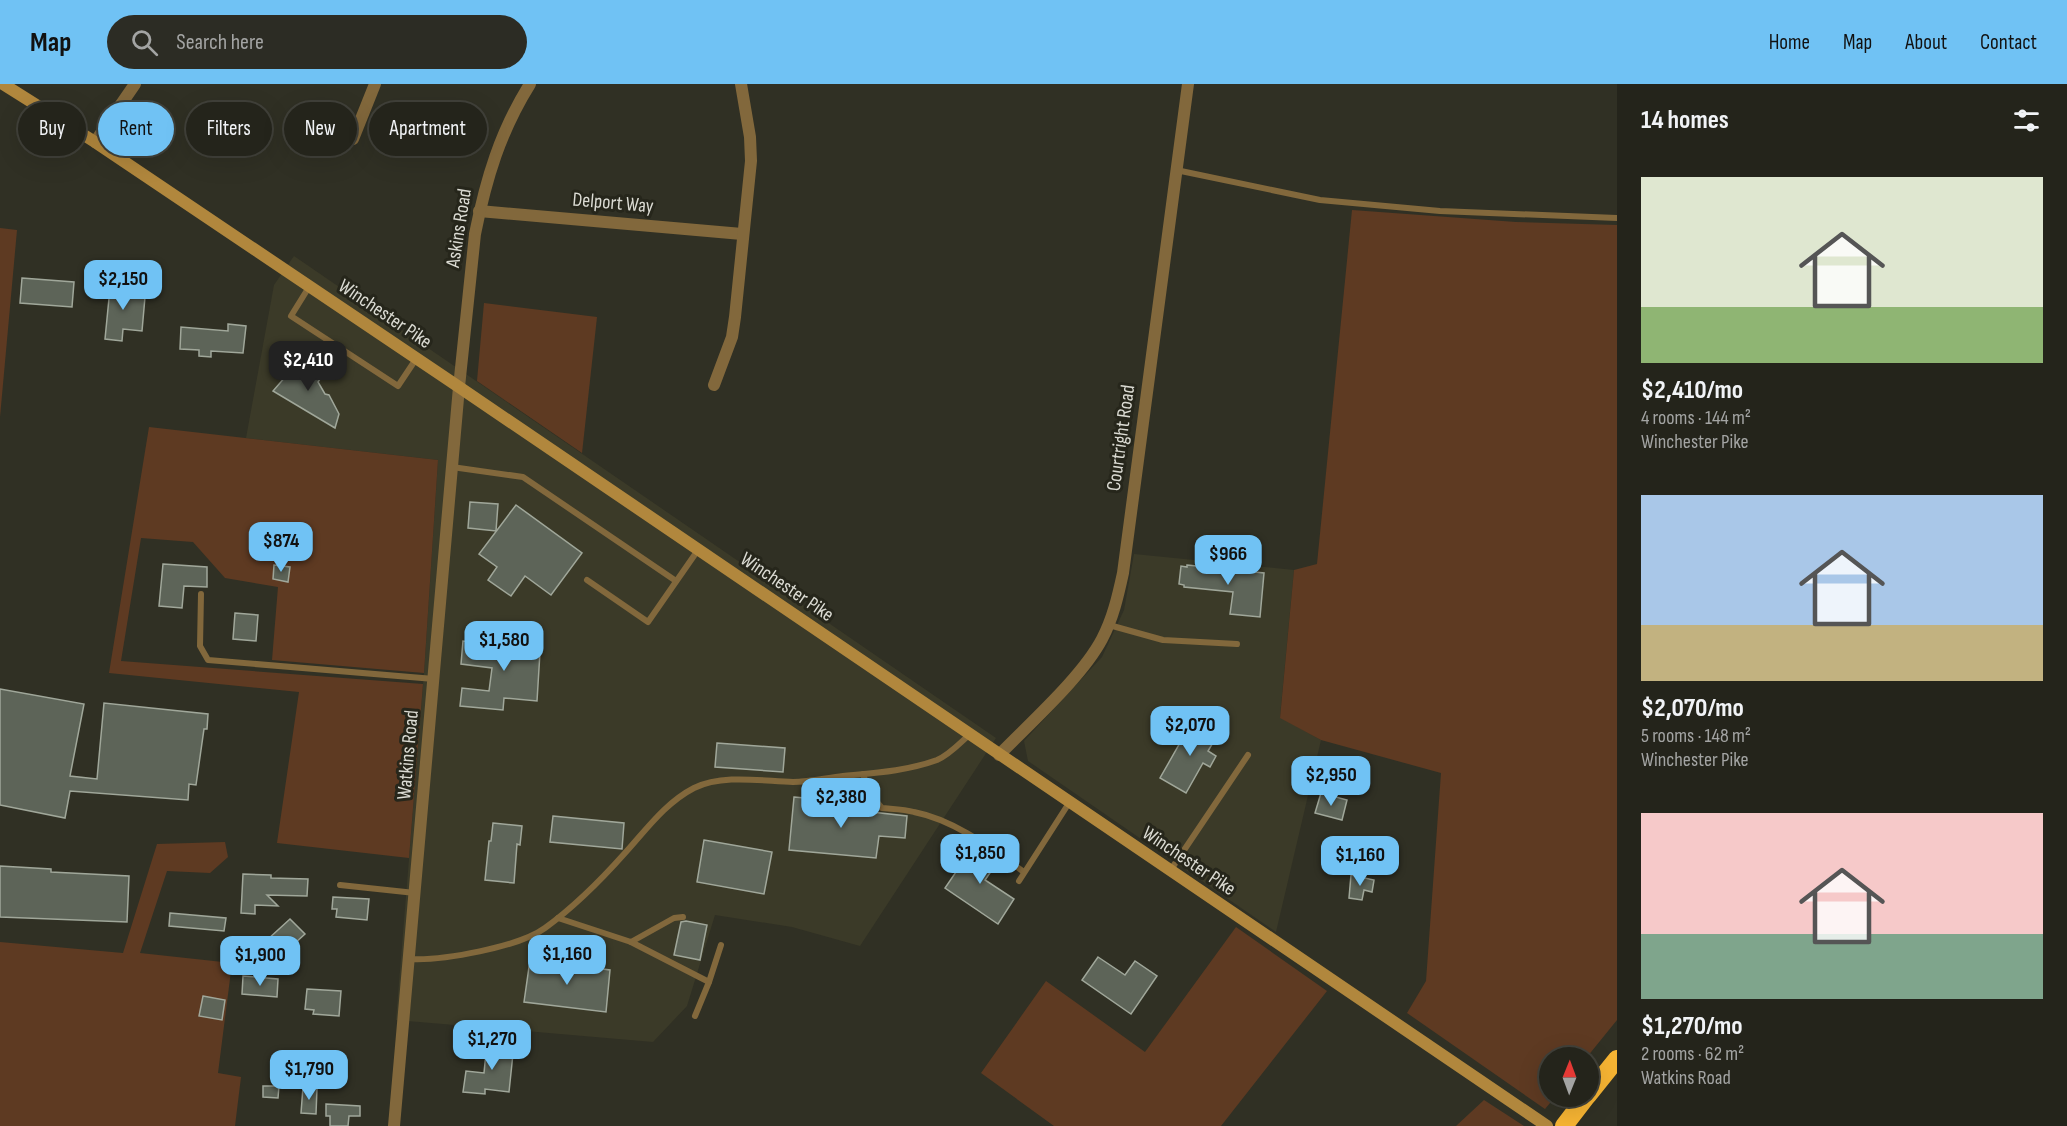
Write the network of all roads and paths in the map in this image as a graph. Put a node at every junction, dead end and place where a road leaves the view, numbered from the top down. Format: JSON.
{"nodes":[{"id":1,"x":3,"y":84,"type":"edge"},
{"id":2,"x":135,"y":84,"type":"edge"},
{"id":3,"x":375,"y":84,"type":"edge"},
{"id":4,"x":530,"y":84,"type":"edge"},
{"id":5,"x":741,"y":84,"type":"edge"},
{"id":6,"x":1188,"y":84,"type":"edge"},
{"id":7,"x":357,"y":129,"type":"edge"},
{"id":8,"x":95,"y":142,"type":"junction"},
{"id":9,"x":1176,"y":170,"type":"junction"},
{"id":10,"x":479,"y":211,"type":"junction"},
{"id":11,"x":1617,"y":218,"type":"edge"},
{"id":12,"x":742,"y":234,"type":"junction"},
{"id":13,"x":309,"y":287,"type":"junction"},
{"id":14,"x":416,"y":359,"type":"junction"},
{"id":15,"x":714,"y":385,"type":"dead end"},
{"id":16,"x":459,"y":387,"type":"junction"},
{"id":17,"x":452,"y":467,"type":"junction"},
{"id":18,"x":698,"y":550,"type":"junction"},
{"id":19,"x":586,"y":580,"type":"dead end"},
{"id":20,"x":676,"y":580,"type":"junction"},
{"id":21,"x":201,"y":594,"type":"dead end"},
{"id":22,"x":1108,"y":625,"type":"junction"},
{"id":23,"x":1237,"y":644,"type":"dead end"},
{"id":24,"x":434,"y":679,"type":"junction"},
{"id":25,"x":969,"y":735,"type":"junction"},
{"id":26,"x":999,"y":755,"type":"junction"},
{"id":27,"x":1248,"y":755,"type":"dead end"},
{"id":28,"x":863,"y":774,"type":"junction"},
{"id":29,"x":1070,"y":803,"type":"junction"},
{"id":30,"x":1170,"y":872,"type":"junction"},
{"id":31,"x":1024,"y":873,"type":"junction"},
{"id":32,"x":1019,"y":881,"type":"dead end"},
{"id":33,"x":340,"y":885,"type":"dead end"},
{"id":34,"x":415,"y":893,"type":"junction"},
{"id":35,"x":683,"y":917,"type":"dead end"},
{"id":36,"x":558,"y":918,"type":"junction"},
{"id":37,"x":631,"y":942,"type":"junction"},
{"id":38,"x":721,"y":945,"type":"dead end"},
{"id":39,"x":409,"y":959,"type":"junction"},
{"id":40,"x":709,"y":982,"type":"junction"},
{"id":41,"x":695,"y":1016,"type":"dead end"},
{"id":42,"x":1617,"y":1059,"type":"edge"},
{"id":43,"x":1599,"y":1082,"type":"edge"},
{"id":44,"x":1579,"y":1107,"type":"edge"},
{"id":45,"x":394,"y":1126,"type":"edge"},
{"id":46,"x":1546,"y":1126,"type":"edge"},
{"id":47,"x":1564,"y":1126,"type":"edge"}],
"edges":[{"from":1,"to":8,"type":"main road","name":"Winchester Pike"},
{"from":2,"to":8,"type":"street"},
{"from":3,"to":7,"type":"street"},
{"from":4,"to":10,"type":"street","name":"Askins Road"},
{"from":5,"to":12,"type":"street"},
{"from":6,"to":9,"type":"street","name":"Courtright Road"},
{"from":8,"to":13,"type":"main road","name":"Winchester Pike"},
{"from":9,"to":11,"type":"lane"},
{"from":9,"to":22,"type":"street","name":"Courtright Road"},
{"from":10,"to":12,"type":"street","name":"Delport Way"},
{"from":10,"to":16,"type":"street","name":"Askins Road"},
{"from":12,"to":15,"type":"street"},
{"from":13,"to":14,"type":"main road","name":"Winchester Pike"},
{"from":13,"to":14,"type":"lane"},
{"from":14,"to":16,"type":"main road","name":"Winchester Pike"},
{"from":16,"to":17,"type":"street","name":"Watkins Road"},
{"from":16,"to":18,"type":"main road","name":"Winchester Pike"},
{"from":17,"to":20,"type":"lane"},
{"from":17,"to":24,"type":"street","name":"Watkins Road"},
{"from":18,"to":20,"type":"lane"},
{"from":18,"to":25,"type":"main road","name":"Winchester Pike"},
{"from":19,"to":20,"type":"lane"},
{"from":21,"to":24,"type":"lane"},
{"from":22,"to":23,"type":"lane"},
{"from":22,"to":26,"type":"street","name":"Courtright Road"},
{"from":24,"to":34,"type":"street","name":"Watkins Road"},
{"from":25,"to":26,"type":"main road","name":"Winchester Pike"},
{"from":25,"to":28,"type":"lane"},
{"from":26,"to":29,"type":"main road","name":"Winchester Pike"},
{"from":27,"to":30,"type":"lane"},
{"from":28,"to":31,"type":"lane"},
{"from":28,"to":36,"type":"lane"},
{"from":29,"to":30,"type":"main road","name":"Winchester Pike"},
{"from":29,"to":31,"type":"lane"},
{"from":30,"to":46,"type":"main road","name":"Winchester Pike"},
{"from":31,"to":32,"type":"lane"},
{"from":33,"to":34,"type":"lane"},
{"from":34,"to":39,"type":"street","name":"Watkins Road"},
{"from":35,"to":37,"type":"lane"},
{"from":36,"to":37,"type":"lane"},
{"from":36,"to":39,"type":"lane"},
{"from":37,"to":40,"type":"lane"},
{"from":38,"to":40,"type":"lane"},
{"from":39,"to":45,"type":"street","name":"Watkins Road"},
{"from":40,"to":41,"type":"lane"},
{"from":42,"to":43,"type":"highway"},
{"from":44,"to":47,"type":"highway"}]}
